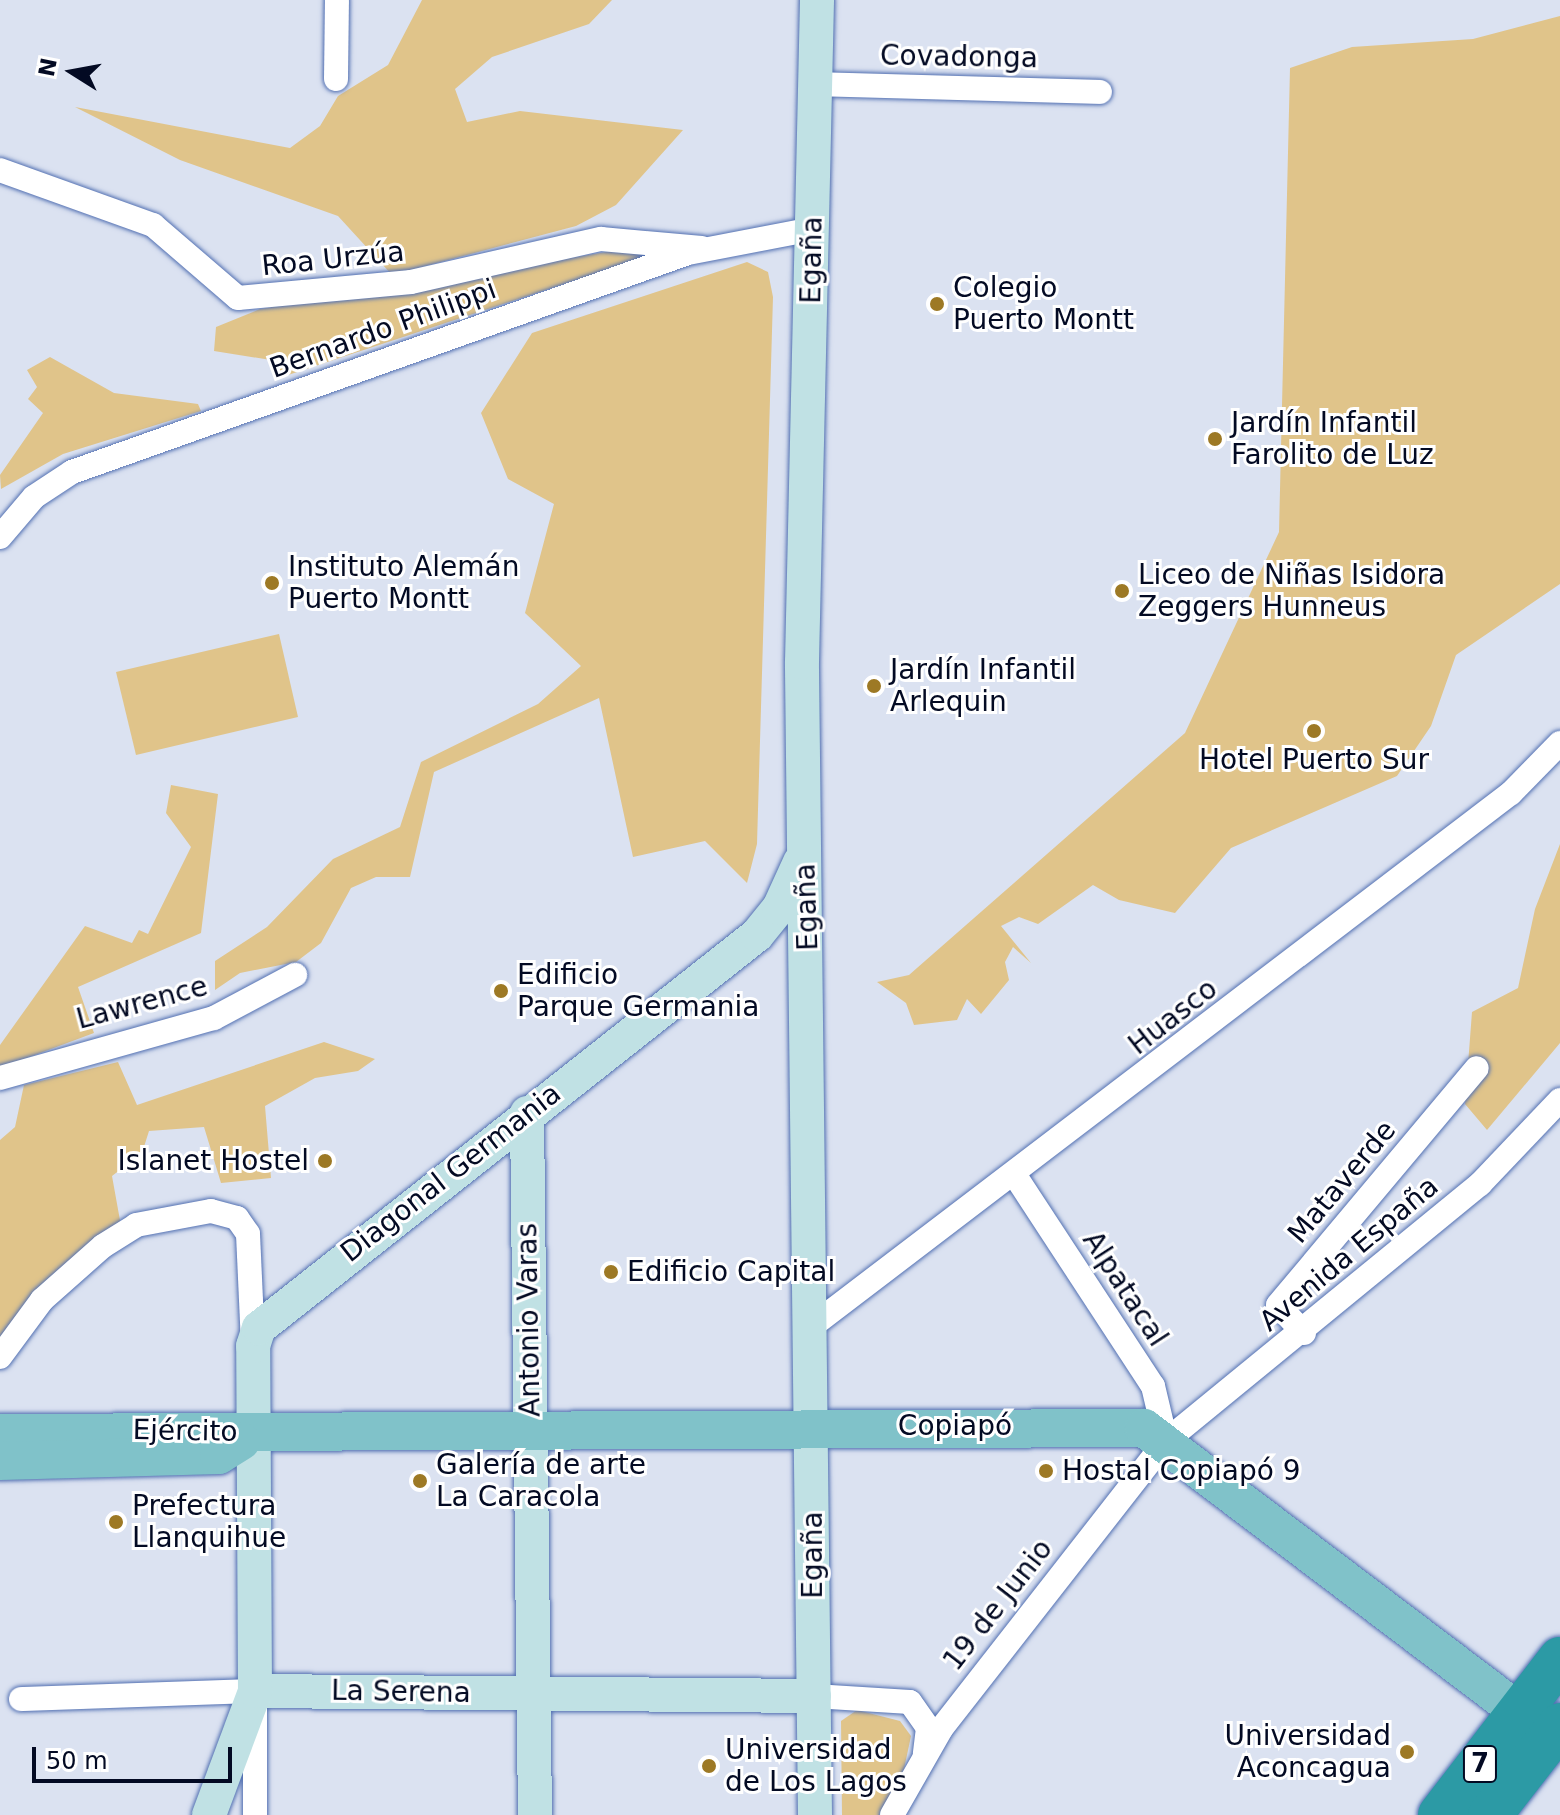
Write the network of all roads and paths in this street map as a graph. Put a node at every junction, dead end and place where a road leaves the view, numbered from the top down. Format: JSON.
{"nodes":[{"id":1,"x":337,"y":0,"type":"edge"},
{"id":2,"x":817,"y":0,"type":"edge"},
{"id":3,"x":336,"y":79,"type":"dead end"},
{"id":4,"x":816,"y":84,"type":"junction"},
{"id":5,"x":1100,"y":92,"type":"dead end"},
{"id":6,"x":0,"y":170,"type":"edge"},
{"id":7,"x":813,"y":229,"type":"junction"},
{"id":8,"x":705,"y":249,"type":"junction"},
{"id":9,"x":0,"y":537,"type":"edge"},
{"id":10,"x":1560,"y":743,"type":"edge"},
{"id":11,"x":803,"y":775,"type":"junction"},
{"id":12,"x":805,"y":834,"type":"junction"},
{"id":13,"x":757,"y":935,"type":"junction"},
{"id":14,"x":727,"y":954,"type":"junction"},
{"id":15,"x":295,"y":975,"type":"dead end"},
{"id":16,"x":809,"y":991,"type":"junction"},
{"id":17,"x":1477,"y":1068,"type":"dead end"},
{"id":18,"x":0,"y":1078,"type":"edge"},
{"id":19,"x":1560,"y":1100,"type":"edge"},
{"id":20,"x":527,"y":1113,"type":"junction"},
{"id":21,"x":1016,"y":1177,"type":"junction"},
{"id":22,"x":812,"y":1326,"type":"junction"},
{"id":23,"x":1304,"y":1333,"type":"junction"},
{"id":24,"x":253,"y":1346,"type":"junction"},
{"id":25,"x":0,"y":1357,"type":"edge"},
{"id":26,"x":813,"y":1428,"type":"junction"},
{"id":27,"x":531,"y":1430,"type":"junction"},
{"id":28,"x":0,"y":1433,"type":"edge"},
{"id":29,"x":254,"y":1433,"type":"junction"},
{"id":30,"x":1166,"y":1441,"type":"junction"},
{"id":31,"x":0,"y":1461,"type":"edge"},
{"id":32,"x":1560,"y":1659,"type":"edge"},
{"id":33,"x":255,"y":1691,"type":"junction"},
{"id":34,"x":533,"y":1694,"type":"junction"},
{"id":35,"x":798,"y":1696,"type":"junction"},
{"id":36,"x":21,"y":1699,"type":"dead end"},
{"id":37,"x":1544,"y":1725,"type":"edge"},
{"id":38,"x":924,"y":1756,"type":"junction"},
{"id":39,"x":209,"y":1815,"type":"edge"},
{"id":40,"x":255,"y":1815,"type":"edge"},
{"id":41,"x":535,"y":1815,"type":"edge"},
{"id":42,"x":815,"y":1815,"type":"edge"},
{"id":43,"x":892,"y":1815,"type":"edge"},
{"id":44,"x":1440,"y":1815,"type":"edge"},
{"id":45,"x":1490,"y":1815,"type":"edge"}],
"edges":[{"from":1,"to":3,"type":"street"},
{"from":2,"to":4,"type":"main road","name":"Egaña"},
{"from":4,"to":5,"type":"street","name":"Covadonga"},
{"from":4,"to":7,"type":"main road","name":"Egaña"},
{"from":6,"to":8,"type":"street","name":"Roa Urzúa"},
{"from":7,"to":8,"type":"street","name":"Bernardo Philippi"},
{"from":7,"to":11,"type":"main road","name":"Egaña"},
{"from":8,"to":9,"type":"street","name":"Bernardo Philippi"},
{"from":10,"to":21,"type":"street","name":"Huasco"},
{"from":11,"to":12,"type":"main road","name":"Egaña"},
{"from":11,"to":14,"type":"main road","name":"Diagonal Germania"},
{"from":12,"to":13,"type":"main road","name":"Diagonal Germania"},
{"from":12,"to":16,"type":"main road","name":"Egaña"},
{"from":13,"to":14,"type":"main road","name":"Diagonal Germania"},
{"from":13,"to":16,"type":"main road"},
{"from":14,"to":20,"type":"main road","name":"Diagonal Germania"},
{"from":15,"to":18,"type":"street","name":"Lawrence"},
{"from":16,"to":22,"type":"main road","name":"Egaña"},
{"from":17,"to":23,"type":"street","name":"Mataverde"},
{"from":19,"to":23,"type":"street","name":"Avenida España"},
{"from":20,"to":24,"type":"main road","name":"Diagonal Germania"},
{"from":20,"to":27,"type":"main road","name":"Antonio Varas"},
{"from":21,"to":22,"type":"street","name":"Huasco"},
{"from":21,"to":30,"type":"street","name":"Alpatacal"},
{"from":22,"to":26,"type":"main road","name":"Egaña"},
{"from":23,"to":30,"type":"street","name":"Avenida España"},
{"from":24,"to":25,"type":"street"},
{"from":24,"to":29,"type":"main road"},
{"from":26,"to":27,"type":"main road","name":"Copiapó"},
{"from":26,"to":30,"type":"main road","name":"Copiapó"},
{"from":26,"to":35,"type":"main road","name":"Egaña"},
{"from":27,"to":29,"type":"main road","name":"Copiapó"},
{"from":27,"to":34,"type":"main road","name":"Antonio Varas"},
{"from":28,"to":29,"type":"main road","name":"Ejército"},
{"from":29,"to":31,"type":"main road","name":"Ejército"},
{"from":29,"to":33,"type":"main road"},
{"from":30,"to":37,"type":"main road","name":"Copiapó"},
{"from":30,"to":38,"type":"street","name":"19 de Junio"},
{"from":32,"to":37,"type":"highway","number":"7"},
{"from":33,"to":34,"type":"main road","name":"La Serena"},
{"from":33,"to":36,"type":"street","name":"La Serena"},
{"from":33,"to":39,"type":"main road"},
{"from":33,"to":40,"type":"street"},
{"from":34,"to":35,"type":"main road","name":"La Serena"},
{"from":34,"to":41,"type":"main road","name":"Antonio Varas"},
{"from":35,"to":38,"type":"street"},
{"from":35,"to":42,"type":"main road","name":"Egaña"},
{"from":37,"to":44,"type":"highway","number":"7"},
{"from":37,"to":45,"type":"highway","number":"7"},
{"from":38,"to":43,"type":"street","name":"19 de Junio"}]}
